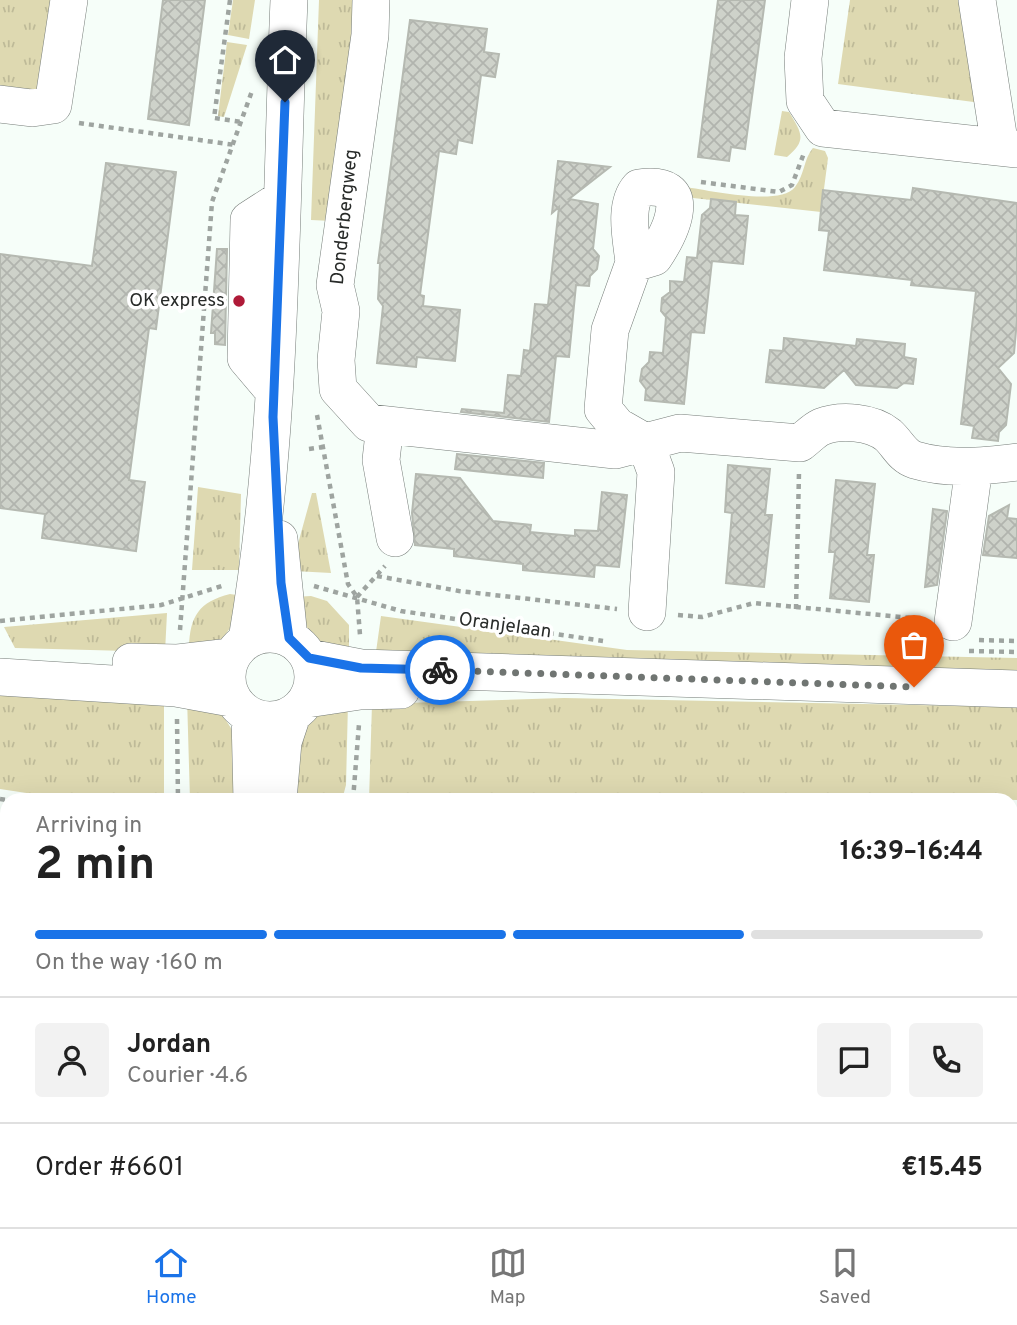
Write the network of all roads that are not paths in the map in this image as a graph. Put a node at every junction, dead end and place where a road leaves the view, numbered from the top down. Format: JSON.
{"nodes":[{"id":1,"x":69,"y":0,"type":"edge"},
{"id":2,"x":289,"y":0,"type":"edge"},
{"id":3,"x":371,"y":0,"type":"edge"},
{"id":4,"x":810,"y":0,"type":"edge"},
{"id":5,"x":977,"y":0,"type":"edge"},
{"id":6,"x":0,"y":104,"type":"edge"},
{"id":7,"x":1008,"y":148,"type":"edge"},
{"id":8,"x":668,"y":190,"type":"road end"},
{"id":9,"x":603,"y":409,"type":"junction"},
{"id":10,"x":377,"y":424,"type":"junction"},
{"id":11,"x":645,"y":442,"type":"junction"},
{"id":12,"x":575,"y":446,"type":"junction"},
{"id":13,"x":1017,"y":463,"type":"edge"},
{"id":14,"x":974,"y":467,"type":"junction"},
{"id":15,"x":395,"y":538,"type":"dead end"},
{"id":16,"x":269,"y":583,"type":"junction"},
{"id":17,"x":647,"y":612,"type":"road end"},
{"id":18,"x":958,"y":643,"type":"road end"},
{"id":19,"x":239,"y":648,"type":"junction"},
{"id":20,"x":299,"y":648,"type":"junction"},
{"id":21,"x":0,"y":658,"type":"edge"},
{"id":22,"x":0,"y":677,"type":"edge"},
{"id":23,"x":361,"y":680,"type":"junction"},
{"id":24,"x":1017,"y":689,"type":"edge"},
{"id":25,"x":241,"y":707,"type":"junction"},
{"id":26,"x":299,"y":707,"type":"junction"},
{"id":27,"x":251,"y":793,"type":"edge"},
{"id":28,"x":279,"y":793,"type":"edge"}],
"edges":[{"from":1,"to":6,"type":"street"},
{"from":2,"to":16,"type":"street"},
{"from":3,"to":10,"type":"street","name":"Donderbergweg"},
{"from":4,"to":7,"type":"street"},
{"from":5,"to":7,"type":"street"},
{"from":8,"to":9,"type":"street"},
{"from":9,"to":11,"type":"street"},
{"from":9,"to":12,"type":"street"},
{"from":10,"to":12,"type":"street"},
{"from":10,"to":15,"type":"street"},
{"from":11,"to":12,"type":"street"},
{"from":11,"to":14,"type":"street"},
{"from":11,"to":17,"type":"street"},
{"from":13,"to":14,"type":"street"},
{"from":14,"to":18,"type":"street"},
{"from":16,"to":19,"type":"street"},
{"from":16,"to":20,"type":"street"},
{"from":19,"to":20,"type":"street"},
{"from":19,"to":21,"type":"street"},
{"from":19,"to":25,"type":"street"},
{"from":20,"to":23,"type":"street","name":"Oranjelaan"},
{"from":20,"to":26,"type":"street"},
{"from":22,"to":25,"type":"street"},
{"from":23,"to":24,"type":"street","name":"Oranjelaan"},
{"from":23,"to":26,"type":"street","name":"Oranjelaan"},
{"from":25,"to":26,"type":"street"},
{"from":25,"to":27,"type":"street"},
{"from":26,"to":28,"type":"street"}]}
